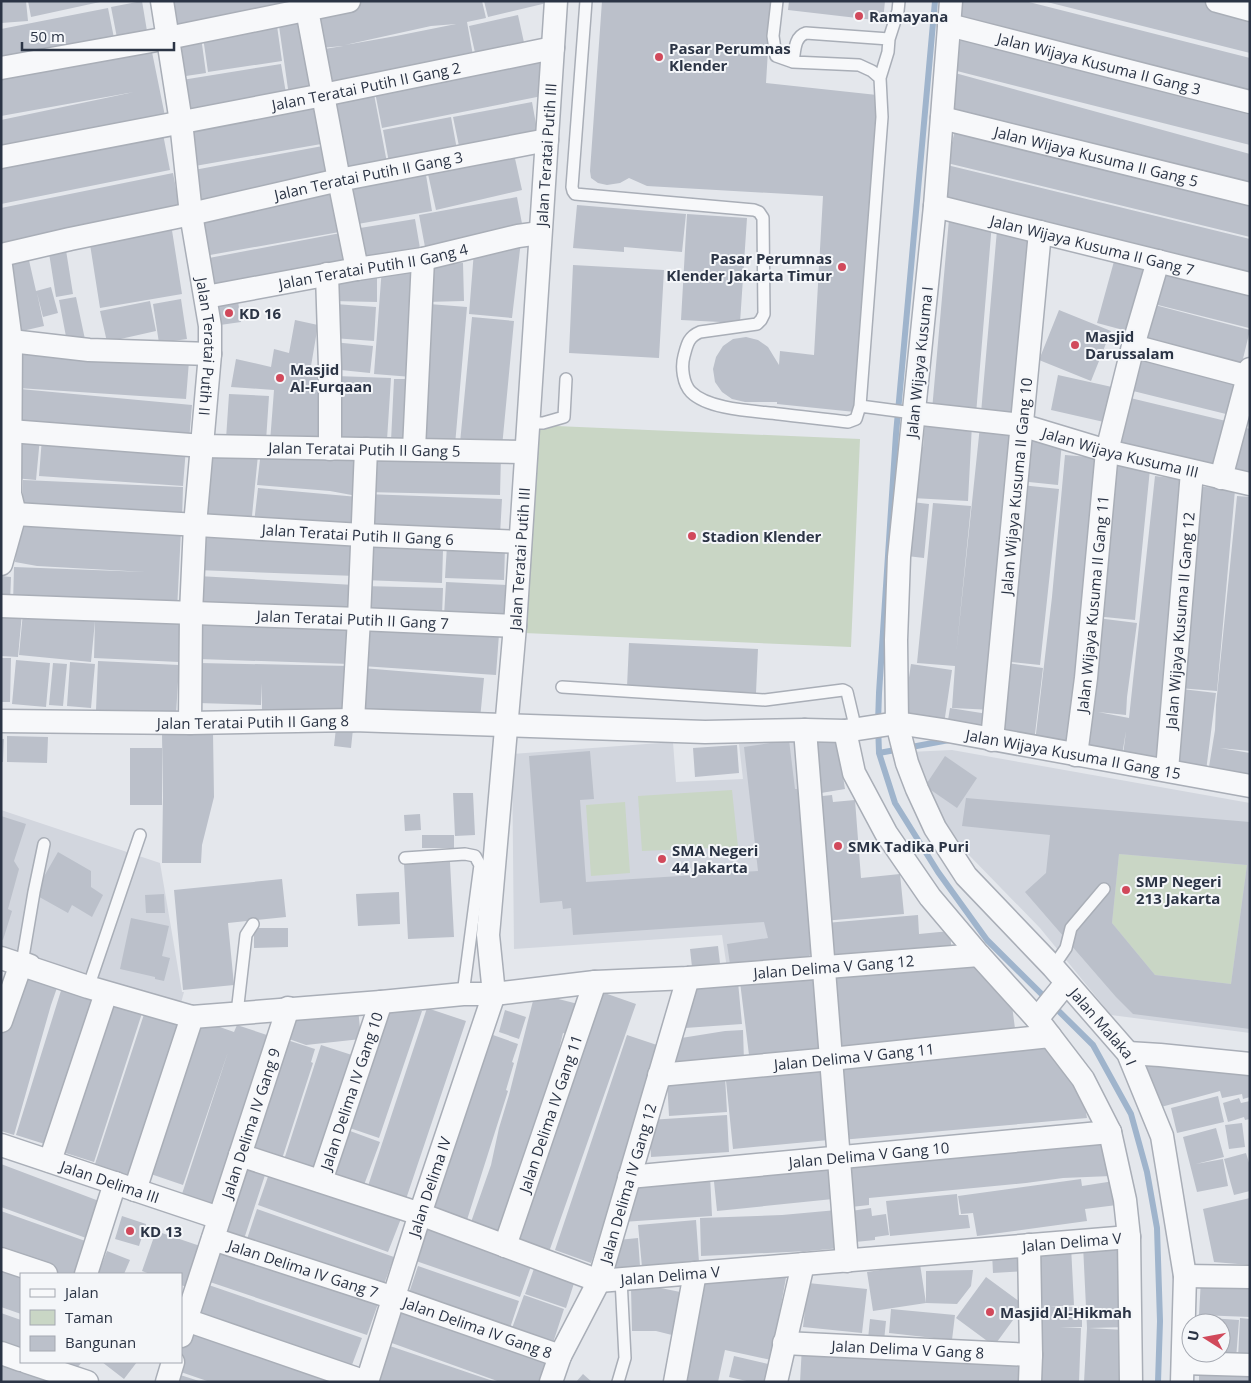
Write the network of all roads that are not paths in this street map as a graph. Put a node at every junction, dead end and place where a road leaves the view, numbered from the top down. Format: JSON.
{"nodes":[{"id":1,"x":162,"y":1,"type":"edge"},
{"id":2,"x":349,"y":1,"type":"edge"},
{"id":3,"x":556,"y":1,"type":"edge"},
{"id":4,"x":586,"y":1,"type":"edge"},
{"id":5,"x":776,"y":1,"type":"edge"},
{"id":6,"x":899,"y":1,"type":"edge"},
{"id":7,"x":950,"y":1,"type":"edge"},
{"id":8,"x":1217,"y":1,"type":"edge"},
{"id":9,"x":307,"y":10,"type":"junction"},
{"id":10,"x":1250,"y":10,"type":"edge"},
{"id":11,"x":949,"y":25,"type":"junction"},
{"id":12,"x":168,"y":38,"type":"junction"},
{"id":13,"x":889,"y":39,"type":"junction"},
{"id":14,"x":553,"y":48,"type":"junction"},
{"id":15,"x":793,"y":62,"type":"junction"},
{"id":16,"x":1,"y":68,"type":"edge"},
{"id":17,"x":880,"y":78,"type":"junction"},
{"id":18,"x":323,"y":95,"type":"junction"},
{"id":19,"x":1250,"y":102,"type":"edge"},
{"id":20,"x":942,"y":118,"type":"junction"},
{"id":21,"x":181,"y":122,"type":"junction"},
{"id":22,"x":546,"y":140,"type":"junction"},
{"id":23,"x":1,"y":157,"type":"edge"},
{"id":24,"x":339,"y":180,"type":"junction"},
{"id":25,"x":1250,"y":194,"type":"edge"},
{"id":26,"x":935,"y":206,"type":"junction"},
{"id":27,"x":191,"y":214,"type":"junction"},
{"id":28,"x":1040,"y":232,"type":"junction"},
{"id":29,"x":540,"y":233,"type":"junction"},
{"id":30,"x":1,"y":255,"type":"edge"},
{"id":31,"x":423,"y":259,"type":"junction"},
{"id":32,"x":1158,"y":261,"type":"junction"},
{"id":33,"x":1,"y":266,"type":"edge"},
{"id":34,"x":357,"y":269,"type":"junction"},
{"id":35,"x":327,"y":274,"type":"junction"},
{"id":36,"x":1250,"y":284,"type":"edge"},
{"id":37,"x":206,"y":297,"type":"junction"},
{"id":38,"x":6,"y":342,"type":"edge"},
{"id":39,"x":1133,"y":346,"type":"junction"},
{"id":40,"x":210,"y":354,"type":"junction"},
{"id":41,"x":1249,"y":374,"type":"edge"},
{"id":42,"x":566,"y":379,"type":"dead end"},
{"id":43,"x":860,"y":406,"type":"junction"},
{"id":44,"x":908,"y":412,"type":"junction"},
{"id":45,"x":528,"y":423,"type":"junction"},
{"id":46,"x":1021,"y":424,"type":"junction"},
{"id":47,"x":10,"y":431,"type":"junction"},
{"id":48,"x":203,"y":446,"type":"junction"},
{"id":49,"x":330,"y":449,"type":"junction"},
{"id":50,"x":366,"y":449,"type":"junction"},
{"id":51,"x":414,"y":449,"type":"junction"},
{"id":52,"x":1107,"y":451,"type":"junction"},
{"id":53,"x":526,"y":452,"type":"junction"},
{"id":54,"x":1192,"y":472,"type":"junction"},
{"id":55,"x":1221,"y":478,"type":"junction"},
{"id":56,"x":1250,"y":484,"type":"edge"},
{"id":57,"x":8,"y":512,"type":"edge"},
{"id":58,"x":195,"y":525,"type":"junction"},
{"id":59,"x":362,"y":535,"type":"junction"},
{"id":60,"x":520,"y":542,"type":"junction"},
{"id":61,"x":1,"y":564,"type":"edge"},
{"id":62,"x":1,"y":606,"type":"edge"},
{"id":63,"x":191,"y":614,"type":"junction"},
{"id":64,"x":359,"y":619,"type":"junction"},
{"id":65,"x":515,"y":626,"type":"junction"},
{"id":66,"x":562,"y":687,"type":"dead end"},
{"id":67,"x":353,"y":720,"type":"junction"},
{"id":68,"x":1,"y":721,"type":"edge"},
{"id":69,"x":190,"y":723,"type":"junction"},
{"id":70,"x":892,"y":723,"type":"junction"},
{"id":71,"x":507,"y":725,"type":"junction"},
{"id":72,"x":805,"y":730,"type":"junction"},
{"id":73,"x":855,"y":730,"type":"junction"},
{"id":74,"x":992,"y":740,"type":"junction"},
{"id":75,"x":1076,"y":755,"type":"junction"},
{"id":76,"x":1167,"y":770,"type":"junction"},
{"id":77,"x":1250,"y":786,"type":"edge"},
{"id":78,"x":140,"y":835,"type":"dead end"},
{"id":79,"x":44,"y":844,"type":"dead end"},
{"id":80,"x":405,"y":858,"type":"dead end"},
{"id":81,"x":1104,"y":889,"type":"dead end"},
{"id":82,"x":253,"y":924,"type":"dead end"},
{"id":83,"x":979,"y":955,"type":"junction"},
{"id":84,"x":11,"y":961,"type":"edge"},
{"id":85,"x":824,"y":968,"type":"junction"},
{"id":86,"x":688,"y":978,"type":"junction"},
{"id":87,"x":1060,"y":979,"type":"junction"},
{"id":88,"x":595,"y":982,"type":"junction"},
{"id":89,"x":98,"y":986,"type":"junction"},
{"id":90,"x":463,"y":994,"type":"junction"},
{"id":91,"x":494,"y":994,"type":"junction"},
{"id":92,"x":381,"y":1002,"type":"junction"},
{"id":93,"x":288,"y":1008,"type":"junction"},
{"id":94,"x":237,"y":1013,"type":"junction"},
{"id":95,"x":197,"y":1017,"type":"junction"},
{"id":96,"x":1,"y":1021,"type":"edge"},
{"id":97,"x":1044,"y":1022,"type":"junction"},
{"id":98,"x":1128,"y":1053,"type":"junction"},
{"id":99,"x":831,"y":1059,"type":"junction"},
{"id":100,"x":1250,"y":1064,"type":"edge"},
{"id":101,"x":659,"y":1075,"type":"junction"},
{"id":102,"x":1110,"y":1132,"type":"junction"},
{"id":103,"x":1,"y":1145,"type":"edge"},
{"id":104,"x":240,"y":1155,"type":"junction"},
{"id":105,"x":839,"y":1157,"type":"junction"},
{"id":106,"x":50,"y":1161,"type":"junction"},
{"id":107,"x":629,"y":1177,"type":"junction"},
{"id":108,"x":321,"y":1181,"type":"junction"},
{"id":109,"x":125,"y":1187,"type":"junction"},
{"id":110,"x":420,"y":1214,"type":"junction"},
{"id":111,"x":219,"y":1218,"type":"junction"},
{"id":112,"x":1129,"y":1237,"type":"junction"},
{"id":113,"x":213,"y":1239,"type":"junction"},
{"id":114,"x":1029,"y":1245,"type":"junction"},
{"id":115,"x":505,"y":1246,"type":"junction"},
{"id":116,"x":1,"y":1259,"type":"edge"},
{"id":117,"x":847,"y":1261,"type":"junction"},
{"id":118,"x":802,"y":1264,"type":"junction"},
{"id":119,"x":43,"y":1273,"type":"edge"},
{"id":120,"x":86,"y":1273,"type":"edge"},
{"id":121,"x":696,"y":1273,"type":"junction"},
{"id":122,"x":1185,"y":1276,"type":"junction"},
{"id":123,"x":1250,"y":1277,"type":"edge"},
{"id":124,"x":621,"y":1280,"type":"junction"},
{"id":125,"x":599,"y":1281,"type":"junction"},
{"id":126,"x":394,"y":1298,"type":"junction"},
{"id":127,"x":184,"y":1328,"type":"edge"},
{"id":128,"x":784,"y":1343,"type":"junction"},
{"id":129,"x":1,"y":1353,"type":"edge"},
{"id":130,"x":1031,"y":1355,"type":"junction"},
{"id":131,"x":560,"y":1356,"type":"junction"},
{"id":132,"x":20,"y":1360,"type":"edge"},
{"id":133,"x":34,"y":1363,"type":"edge"},
{"id":134,"x":173,"y":1363,"type":"edge"},
{"id":135,"x":1250,"y":1365,"type":"edge"},
{"id":136,"x":56,"y":1366,"type":"edge"},
{"id":137,"x":1182,"y":1372,"type":"edge"},
{"id":138,"x":88,"y":1382,"type":"edge"},
{"id":139,"x":167,"y":1382,"type":"edge"},
{"id":140,"x":367,"y":1382,"type":"edge"},
{"id":141,"x":551,"y":1382,"type":"edge"},
{"id":142,"x":618,"y":1382,"type":"edge"},
{"id":143,"x":675,"y":1382,"type":"edge"},
{"id":144,"x":776,"y":1382,"type":"edge"},
{"id":145,"x":1030,"y":1382,"type":"edge"},
{"id":146,"x":1131,"y":1382,"type":"edge"}],
"edges":[{"from":1,"to":12,"type":"street","name":"Jalan Teratai Putih II"},
{"from":2,"to":9,"type":"street"},
{"from":3,"to":14,"type":"street","name":"Jalan Teratai Putih III"},
{"from":4,"to":43,"type":"lane"},
{"from":5,"to":15,"type":"lane"},
{"from":6,"to":13,"type":"lane"},
{"from":7,"to":11,"type":"street","name":"Jalan Wijaya Kusuma I"},
{"from":8,"to":10,"type":"street"},
{"from":9,"to":12,"type":"street"},
{"from":9,"to":18,"type":"street"},
{"from":11,"to":19,"type":"street","name":"Jalan Wijaya Kusuma II Gang 3"},
{"from":11,"to":20,"type":"street","name":"Jalan Wijaya Kusuma I"},
{"from":12,"to":16,"type":"street"},
{"from":12,"to":21,"type":"street","name":"Jalan Teratai Putih II"},
{"from":13,"to":15,"type":"lane"},
{"from":13,"to":17,"type":"lane"},
{"from":14,"to":18,"type":"street","name":"Jalan Teratai Putih II Gang 2"},
{"from":14,"to":22,"type":"street","name":"Jalan Teratai Putih III"},
{"from":15,"to":17,"type":"lane"},
{"from":17,"to":43,"type":"lane"},
{"from":18,"to":21,"type":"street","name":"Jalan Teratai Putih II Gang 2"},
{"from":18,"to":24,"type":"street"},
{"from":20,"to":25,"type":"street","name":"Jalan Wijaya Kusuma II Gang 5"},
{"from":20,"to":26,"type":"street","name":"Jalan Wijaya Kusuma I"},
{"from":21,"to":23,"type":"street","name":"Jalan Teratai Putih II Gang 2"},
{"from":21,"to":27,"type":"street","name":"Jalan Teratai Putih II"},
{"from":22,"to":24,"type":"street","name":"Jalan Teratai Putih II Gang 3"},
{"from":22,"to":29,"type":"street","name":"Jalan Teratai Putih III"},
{"from":24,"to":27,"type":"street","name":"Jalan Teratai Putih II Gang 3"},
{"from":24,"to":34,"type":"street"},
{"from":26,"to":28,"type":"street","name":"Jalan Wijaya Kusuma II Gang 7"},
{"from":26,"to":44,"type":"street","name":"Jalan Wijaya Kusuma I"},
{"from":27,"to":30,"type":"street","name":"Jalan Teratai Putih II Gang 3"},
{"from":27,"to":37,"type":"street","name":"Jalan Teratai Putih II"},
{"from":28,"to":32,"type":"street","name":"Jalan Wijaya Kusuma II Gang 7"},
{"from":28,"to":46,"type":"street","name":"Jalan Wijaya Kusuma II Gang 10"},
{"from":29,"to":31,"type":"street","name":"Jalan Teratai Putih II Gang 4"},
{"from":29,"to":45,"type":"street","name":"Jalan Teratai Putih III"},
{"from":31,"to":34,"type":"street","name":"Jalan Teratai Putih II Gang 4"},
{"from":31,"to":51,"type":"street"},
{"from":32,"to":36,"type":"street","name":"Jalan Wijaya Kusuma II Gang 7"},
{"from":32,"to":39,"type":"street","name":"Jalan Wijaya Kusuma II Gang 11"},
{"from":33,"to":38,"type":"street"},
{"from":34,"to":35,"type":"street","name":"Jalan Teratai Putih II Gang 4"},
{"from":35,"to":37,"type":"street","name":"Jalan Teratai Putih II Gang 4"},
{"from":35,"to":49,"type":"street"},
{"from":37,"to":40,"type":"street","name":"Jalan Teratai Putih II"},
{"from":38,"to":40,"type":"street"},
{"from":38,"to":47,"type":"street"},
{"from":39,"to":41,"type":"street"},
{"from":39,"to":52,"type":"street","name":"Jalan Wijaya Kusuma II Gang 11"},
{"from":40,"to":48,"type":"street","name":"Jalan Teratai Putih II"},
{"from":41,"to":55,"type":"street"},
{"from":42,"to":45,"type":"lane"},
{"from":43,"to":44,"type":"lane"},
{"from":44,"to":46,"type":"street","name":"Jalan Wijaya Kusuma III"},
{"from":44,"to":70,"type":"street","name":"Jalan Wijaya Kusuma I"},
{"from":45,"to":53,"type":"street","name":"Jalan Teratai Putih III"},
{"from":46,"to":52,"type":"street","name":"Jalan Wijaya Kusuma III"},
{"from":46,"to":74,"type":"street","name":"Jalan Wijaya Kusuma II Gang 10"},
{"from":47,"to":48,"type":"street","name":"Jalan Teratai Putih II Gang 5"},
{"from":47,"to":57,"type":"street"},
{"from":48,"to":49,"type":"street","name":"Jalan Teratai Putih II Gang 5"},
{"from":48,"to":58,"type":"street","name":"Jalan Teratai Putih II"},
{"from":49,"to":50,"type":"street","name":"Jalan Teratai Putih II Gang 5"},
{"from":50,"to":51,"type":"street","name":"Jalan Teratai Putih II Gang 5"},
{"from":50,"to":59,"type":"street"},
{"from":51,"to":53,"type":"street","name":"Jalan Teratai Putih II Gang 5"},
{"from":52,"to":54,"type":"street","name":"Jalan Wijaya Kusuma III"},
{"from":52,"to":75,"type":"street","name":"Jalan Wijaya Kusuma II Gang 11"},
{"from":53,"to":60,"type":"street","name":"Jalan Teratai Putih III"},
{"from":54,"to":55,"type":"street","name":"Jalan Wijaya Kusuma III"},
{"from":54,"to":76,"type":"street","name":"Jalan Wijaya Kusuma II Gang 12"},
{"from":55,"to":56,"type":"street","name":"Jalan Wijaya Kusuma III"},
{"from":57,"to":58,"type":"street","name":"Jalan Teratai Putih II Gang 6"},
{"from":57,"to":61,"type":"street"},
{"from":58,"to":59,"type":"street","name":"Jalan Teratai Putih II Gang 6"},
{"from":58,"to":63,"type":"street","name":"Jalan Teratai Putih II"},
{"from":59,"to":60,"type":"street","name":"Jalan Teratai Putih II Gang 6"},
{"from":59,"to":64,"type":"street"},
{"from":60,"to":65,"type":"street","name":"Jalan Teratai Putih III"},
{"from":62,"to":63,"type":"street","name":"Jalan Teratai Putih II Gang 7"},
{"from":63,"to":64,"type":"street","name":"Jalan Teratai Putih II Gang 7"},
{"from":63,"to":69,"type":"street","name":"Jalan Teratai Putih II"},
{"from":64,"to":65,"type":"street","name":"Jalan Teratai Putih II Gang 7"},
{"from":64,"to":67,"type":"street"},
{"from":65,"to":71,"type":"street","name":"Jalan Teratai Putih III"},
{"from":66,"to":73,"type":"lane"},
{"from":67,"to":69,"type":"street","name":"Jalan Teratai Putih II Gang 8"},
{"from":67,"to":71,"type":"street","name":"Jalan Teratai Putih II Gang 8"},
{"from":68,"to":69,"type":"street","name":"Jalan Teratai Putih II Gang 8"},
{"from":70,"to":73,"type":"street"},
{"from":70,"to":74,"type":"street","name":"Jalan Wijaya Kusuma II Gang 15"},
{"from":70,"to":87,"type":"street","name":"Jalan Malaka I"},
{"from":71,"to":72,"type":"street"},
{"from":71,"to":91,"type":"street","name":"Jalan Teratai Putih III"},
{"from":72,"to":73,"type":"street"},
{"from":72,"to":85,"type":"street"},
{"from":73,"to":83,"type":"street","name":"Jalan Delima V"},
{"from":74,"to":75,"type":"street","name":"Jalan Wijaya Kusuma II Gang 15"},
{"from":75,"to":76,"type":"street","name":"Jalan Wijaya Kusuma II Gang 15"},
{"from":76,"to":77,"type":"street","name":"Jalan Wijaya Kusuma II Gang 15"},
{"from":78,"to":89,"type":"lane"},
{"from":79,"to":89,"type":"lane"},
{"from":80,"to":90,"type":"lane"},
{"from":81,"to":87,"type":"lane"},
{"from":82,"to":94,"type":"lane"},
{"from":83,"to":85,"type":"street","name":"Jalan Delima V Gang 12"},
{"from":83,"to":97,"type":"street","name":"Jalan Delima V"},
{"from":84,"to":89,"type":"street"},
{"from":84,"to":96,"type":"street"},
{"from":85,"to":86,"type":"street","name":"Jalan Delima V Gang 12"},
{"from":85,"to":99,"type":"street"},
{"from":86,"to":88,"type":"street"},
{"from":86,"to":101,"type":"street","name":"Jalan Delima IV Gang 12"},
{"from":87,"to":97,"type":"street"},
{"from":87,"to":98,"type":"street","name":"Jalan Malaka I"},
{"from":88,"to":91,"type":"street"},
{"from":88,"to":115,"type":"street","name":"Jalan Delima IV Gang 11"},
{"from":89,"to":95,"type":"street"},
{"from":89,"to":106,"type":"street"},
{"from":90,"to":91,"type":"street"},
{"from":90,"to":92,"type":"street"},
{"from":91,"to":110,"type":"street","name":"Jalan Delima IV"},
{"from":92,"to":93,"type":"street"},
{"from":92,"to":108,"type":"street","name":"Jalan Delima IV Gang 10"},
{"from":93,"to":94,"type":"street"},
{"from":93,"to":104,"type":"street","name":"Jalan Delima IV Gang 9"},
{"from":94,"to":95,"type":"street"},
{"from":95,"to":109,"type":"street"},
{"from":97,"to":99,"type":"street","name":"Jalan Delima V Gang 11"},
{"from":97,"to":102,"type":"street","name":"Jalan Delima V"},
{"from":98,"to":100,"type":"street"},
{"from":98,"to":122,"type":"street","name":"Jalan Malaka I"},
{"from":99,"to":101,"type":"street","name":"Jalan Delima V Gang 11"},
{"from":99,"to":105,"type":"street"},
{"from":101,"to":107,"type":"street","name":"Jalan Delima IV Gang 12"},
{"from":102,"to":105,"type":"street","name":"Jalan Delima V Gang 10"},
{"from":102,"to":112,"type":"street","name":"Jalan Delima V"},
{"from":103,"to":106,"type":"street","name":"Jalan Delima III"},
{"from":104,"to":108,"type":"street","name":"Jalan Delima IV Gang 10"},
{"from":104,"to":111,"type":"street","name":"Jalan Delima IV Gang 9"},
{"from":105,"to":107,"type":"street","name":"Jalan Delima V Gang 10"},
{"from":105,"to":117,"type":"street"},
{"from":106,"to":109,"type":"street","name":"Jalan Delima III"},
{"from":107,"to":125,"type":"street","name":"Jalan Delima IV Gang 12"},
{"from":108,"to":110,"type":"street","name":"Jalan Delima IV Gang 10"},
{"from":109,"to":111,"type":"street","name":"Jalan Delima III"},
{"from":109,"to":120,"type":"street"},
{"from":110,"to":115,"type":"street"},
{"from":110,"to":126,"type":"street","name":"Jalan Delima IV"},
{"from":111,"to":113,"type":"street","name":"Jalan Delima IV Gang 9"},
{"from":112,"to":114,"type":"street","name":"Jalan Delima V"},
{"from":112,"to":146,"type":"street"},
{"from":113,"to":126,"type":"street","name":"Jalan Delima IV Gang 7"},
{"from":113,"to":127,"type":"street","name":"Jalan Delima IV Gang 9"},
{"from":114,"to":117,"type":"street","name":"Jalan Delima V"},
{"from":114,"to":130,"type":"street"},
{"from":115,"to":125,"type":"street"},
{"from":116,"to":119,"type":"street"},
{"from":117,"to":118,"type":"street","name":"Jalan Delima V"},
{"from":118,"to":121,"type":"street","name":"Jalan Delima V"},
{"from":118,"to":128,"type":"street"},
{"from":121,"to":124,"type":"street","name":"Jalan Delima V"},
{"from":121,"to":143,"type":"street"},
{"from":122,"to":123,"type":"street"},
{"from":122,"to":137,"type":"street","name":"Jalan Malaka I"},
{"from":124,"to":125,"type":"street","name":"Jalan Delima V"},
{"from":124,"to":142,"type":"lane"},
{"from":125,"to":131,"type":"street","name":"Jalan Delima IV Gang 12"},
{"from":126,"to":131,"type":"street","name":"Jalan Delima IV Gang 8"},
{"from":126,"to":140,"type":"street","name":"Jalan Delima IV"},
{"from":127,"to":140,"type":"street"},
{"from":128,"to":130,"type":"street","name":"Jalan Delima V Gang 8"},
{"from":128,"to":144,"type":"street"},
{"from":129,"to":132,"type":"street"},
{"from":130,"to":145,"type":"street"},
{"from":131,"to":141,"type":"street","name":"Jalan Delima IV Gang 12"},
{"from":133,"to":136,"type":"street"},
{"from":134,"to":139,"type":"street"},
{"from":135,"to":137,"type":"street"},
{"from":136,"to":138,"type":"street"}]}
